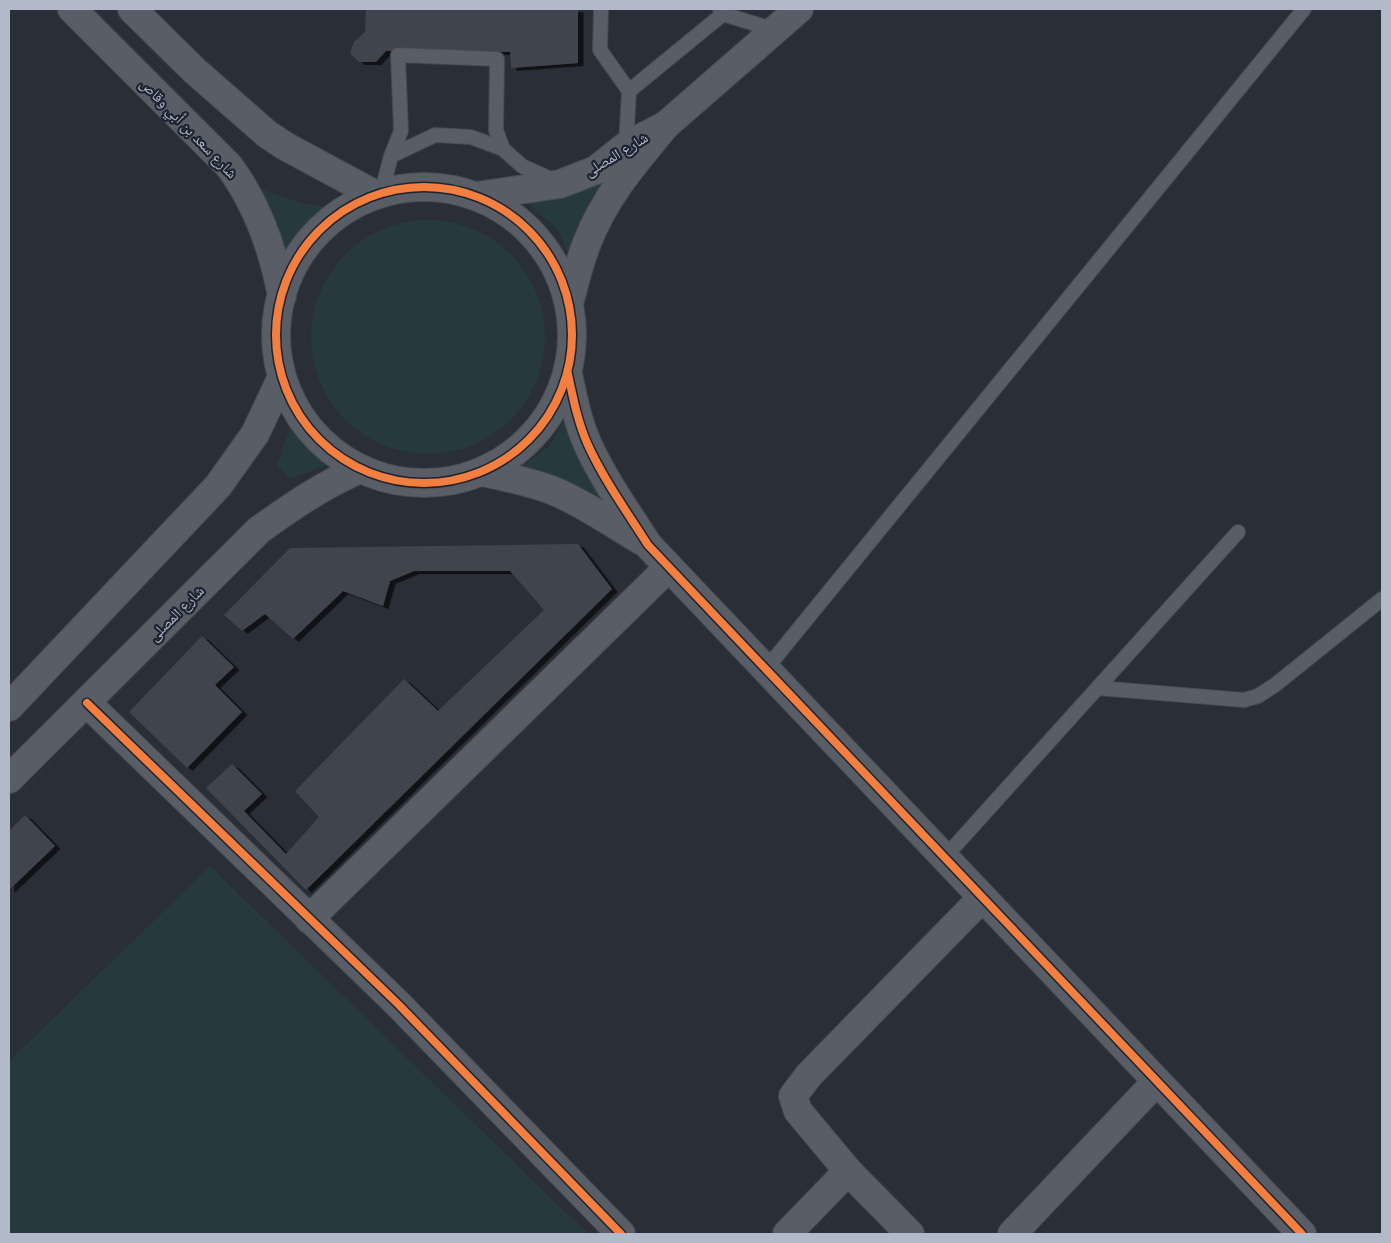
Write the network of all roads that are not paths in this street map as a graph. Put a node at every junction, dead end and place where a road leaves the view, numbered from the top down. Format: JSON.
{"nodes":[{"id":1,"x":72,"y":9,"type":"edge"},
{"id":2,"x":132,"y":9,"type":"edge"},
{"id":3,"x":601,"y":9,"type":"edge"},
{"id":4,"x":798,"y":9,"type":"edge"},
{"id":5,"x":1304,"y":9,"type":"edge"},
{"id":6,"x":722,"y":11,"type":"edge"},
{"id":7,"x":775,"y":30,"type":"junction"},
{"id":8,"x":629,"y":92,"type":"junction"},
{"id":9,"x":666,"y":125,"type":"junction"},
{"id":10,"x":626,"y":146,"type":"junction"},
{"id":11,"x":503,"y":149,"type":"junction"},
{"id":12,"x":391,"y":156,"type":"junction"},
{"id":13,"x":560,"y":184,"type":"junction"},
{"id":14,"x":378,"y":194,"type":"junction"},
{"id":15,"x":477,"y":196,"type":"junction"},
{"id":16,"x":282,"y":296,"type":"junction"},
{"id":17,"x":570,"y":303,"type":"junction"},
{"id":18,"x":568,"y":374,"type":"junction"},
{"id":19,"x":282,"y":377,"type":"junction"},
{"id":20,"x":360,"y":469,"type":"junction"},
{"id":21,"x":482,"y":472,"type":"junction"},
{"id":22,"x":1238,"y":532,"type":"dead end"},
{"id":23,"x":648,"y":545,"type":"junction"},
{"id":24,"x":669,"y":567,"type":"junction"},
{"id":25,"x":1382,"y":599,"type":"edge"},
{"id":26,"x":766,"y":668,"type":"junction"},
{"id":27,"x":1098,"y":688,"type":"junction"},
{"id":28,"x":87,"y":703,"type":"junction"},
{"id":29,"x":9,"y":706,"type":"edge"},
{"id":30,"x":9,"y":779,"type":"edge"},
{"id":31,"x":945,"y":857,"type":"junction"},
{"id":32,"x":982,"y":898,"type":"junction"},
{"id":33,"x":310,"y":919,"type":"junction"},
{"id":34,"x":1157,"y":1081,"type":"junction"},
{"id":35,"x":848,"y":1171,"type":"junction"},
{"id":36,"x":621,"y":1234,"type":"edge"},
{"id":37,"x":787,"y":1234,"type":"edge"},
{"id":38,"x":910,"y":1234,"type":"edge"},
{"id":39,"x":1012,"y":1234,"type":"edge"},
{"id":40,"x":1302,"y":1234,"type":"edge"}],
"edges":[{"from":1,"to":16,"type":"street","name":"شارع سعد بن أبي وقاص"},
{"from":2,"to":14,"type":"street"},
{"from":3,"to":8,"type":"lane"},
{"from":4,"to":7,"type":"street","name":"شارع المصلى"},
{"from":5,"to":26,"type":"lane"},
{"from":6,"to":7,"type":"lane"},
{"from":6,"to":8,"type":"lane"},
{"from":7,"to":9,"type":"street","name":"شارع المصلى"},
{"from":8,"to":10,"type":"lane"},
{"from":9,"to":10,"type":"street","name":"شارع المصلى"},
{"from":9,"to":17,"type":"street","name":"شارع المصلى"},
{"from":10,"to":13,"type":"street","name":"شارع المصلى"},
{"from":11,"to":12,"type":"lane"},
{"from":11,"to":12,"type":"lane"},
{"from":11,"to":13,"type":"lane"},
{"from":12,"to":14,"type":"lane"},
{"from":13,"to":15,"type":"street","name":"شارع المصلى"},
{"from":14,"to":15,"type":"street"},
{"from":14,"to":16,"type":"street"},
{"from":15,"to":17,"type":"street"},
{"from":16,"to":19,"type":"street"},
{"from":17,"to":18,"type":"street"},
{"from":18,"to":21,"type":"street"},
{"from":18,"to":23,"type":"street"},
{"from":19,"to":20,"type":"street"},
{"from":19,"to":29,"type":"street"},
{"from":20,"to":21,"type":"street"},
{"from":20,"to":28,"type":"street","name":"شارع المصلى"},
{"from":21,"to":23,"type":"street"},
{"from":22,"to":27,"type":"lane"},
{"from":23,"to":24,"type":"street"},
{"from":24,"to":26,"type":"street"},
{"from":24,"to":33,"type":"street"},
{"from":25,"to":27,"type":"lane"},
{"from":26,"to":31,"type":"street"},
{"from":27,"to":31,"type":"lane"},
{"from":28,"to":30,"type":"street","name":"شارع المصلى"},
{"from":28,"to":33,"type":"street"},
{"from":31,"to":32,"type":"street"},
{"from":32,"to":34,"type":"street"},
{"from":32,"to":35,"type":"street"},
{"from":33,"to":36,"type":"street"},
{"from":34,"to":39,"type":"street"},
{"from":34,"to":40,"type":"street"},
{"from":35,"to":37,"type":"street"},
{"from":35,"to":38,"type":"street"}]}
